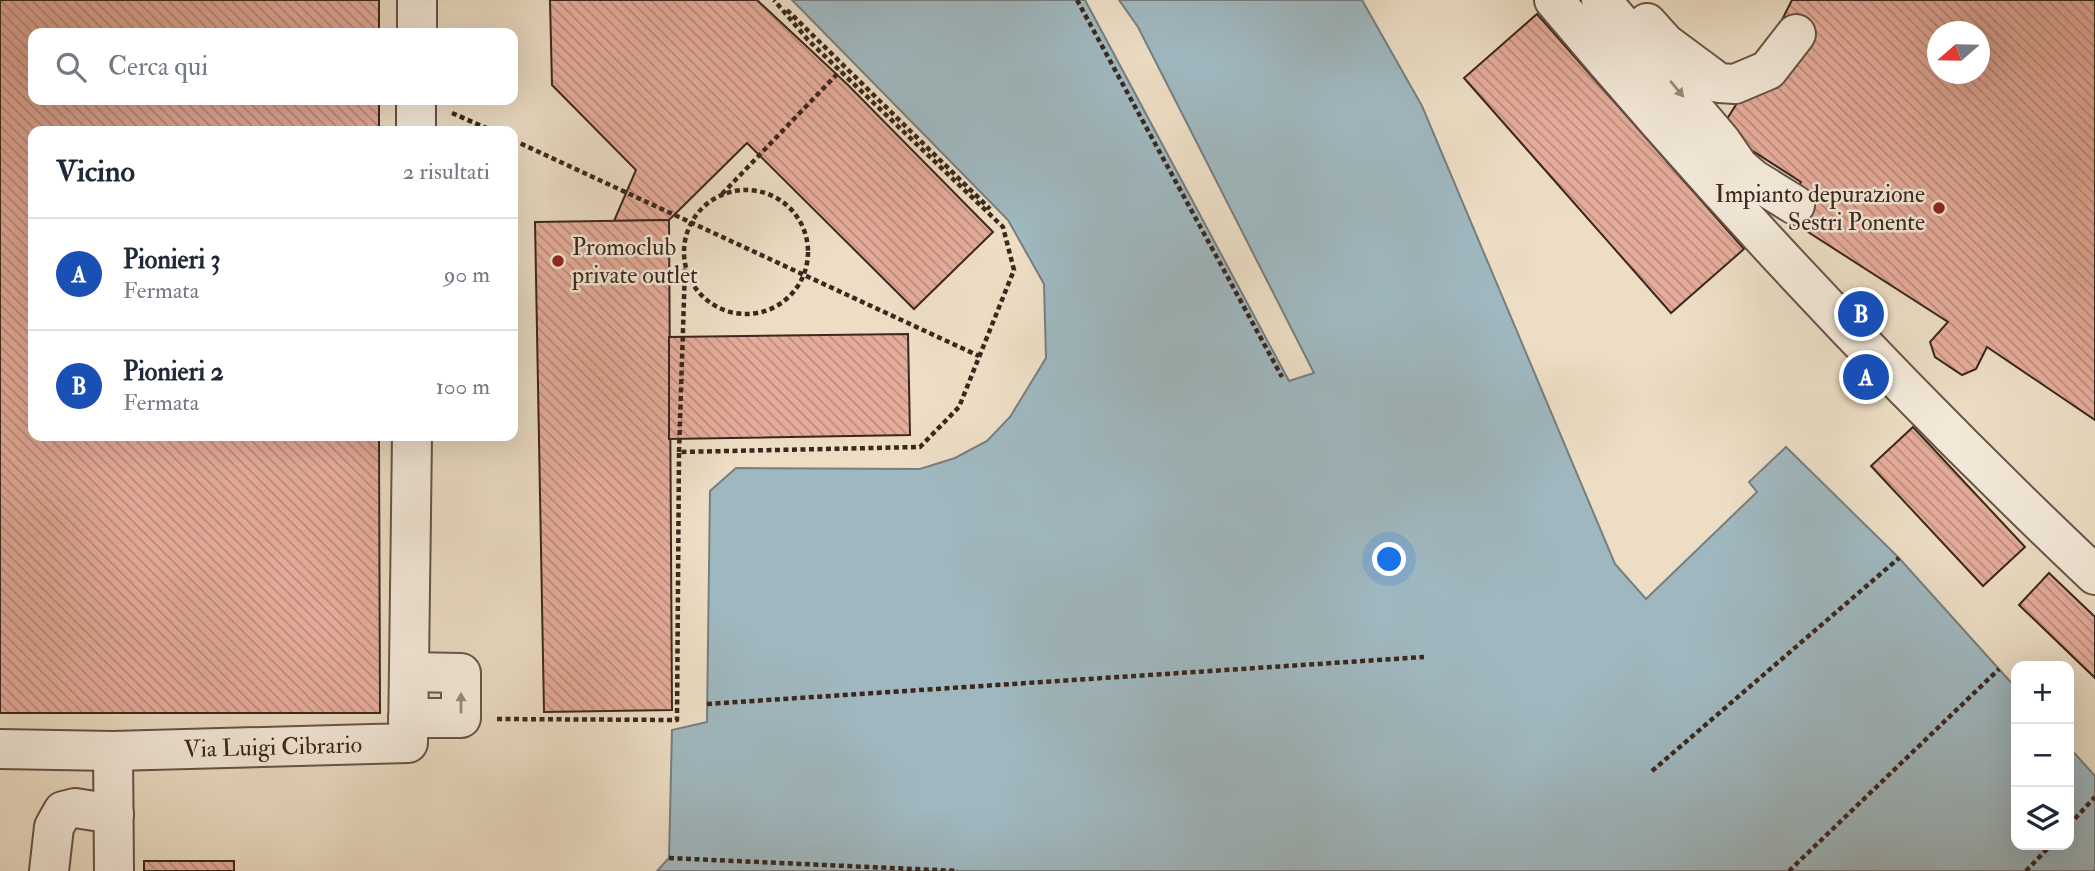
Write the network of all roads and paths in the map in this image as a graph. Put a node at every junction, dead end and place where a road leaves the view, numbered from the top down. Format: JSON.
{"nodes":[{"id":1,"x":417,"y":0,"type":"edge"},
{"id":2,"x":775,"y":0,"type":"edge"},
{"id":3,"x":1077,"y":0,"type":"edge"},
{"id":4,"x":1554,"y":0,"type":"edge"},
{"id":5,"x":1601,"y":0,"type":"edge"},
{"id":6,"x":1627,"y":0,"type":"edge"},
{"id":7,"x":417,"y":28,"type":"edge"},
{"id":8,"x":1796,"y":34,"type":"dead end"},
{"id":9,"x":840,"y":71,"type":"junction"},
{"id":10,"x":432,"y":105,"type":"edge"},
{"id":11,"x":419,"y":126,"type":"edge"},
{"id":12,"x":481,"y":126,"type":"edge"},
{"id":13,"x":518,"y":142,"type":"edge"},
{"id":14,"x":721,"y":194,"type":"junction"},
{"id":15,"x":1795,"y":205,"type":"dead end"},
{"id":16,"x":990,"y":209,"type":"dead end"},
{"id":17,"x":691,"y":223,"type":"junction"},
{"id":18,"x":685,"y":262,"type":"junction"},
{"id":19,"x":804,"y":275,"type":"junction"},
{"id":20,"x":979,"y":356,"type":"junction"},
{"id":21,"x":1282,"y":377,"type":"dead end"},
{"id":22,"x":412,"y":441,"type":"edge"},
{"id":23,"x":679,"y":453,"type":"junction"},
{"id":24,"x":1899,"y":558,"type":"dead end"},
{"id":25,"x":2095,"y":575,"type":"edge"},
{"id":26,"x":1424,"y":657,"type":"dead end"},
{"id":27,"x":1999,"y":669,"type":"dead end"},
{"id":28,"x":409,"y":672,"type":"junction"},
{"id":29,"x":707,"y":704,"type":"dead end"},
{"id":30,"x":408,"y":718,"type":"junction"},
{"id":31,"x":461,"y":718,"type":"junction"},
{"id":32,"x":0,"y":749,"type":"edge"},
{"id":33,"x":113,"y":751,"type":"junction"},
{"id":34,"x":1651,"y":771,"type":"dead end"},
{"id":35,"x":2095,"y":797,"type":"edge"},
{"id":36,"x":114,"y":814,"type":"junction"},
{"id":37,"x":2074,"y":820,"type":"edge"},
{"id":38,"x":2046,"y":850,"type":"edge"},
{"id":39,"x":669,"y":858,"type":"dead end"},
{"id":40,"x":49,"y":871,"type":"edge"},
{"id":41,"x":114,"y":871,"type":"edge"},
{"id":42,"x":958,"y":871,"type":"edge"},
{"id":43,"x":1789,"y":871,"type":"edge"},
{"id":44,"x":2026,"y":871,"type":"edge"}],
"edges":[{"from":1,"to":7,"type":"street"},
{"from":2,"to":9,"type":"path"},
{"from":2,"to":16,"type":"path"},
{"from":3,"to":21,"type":"path"},
{"from":4,"to":25,"type":"street"},
{"from":5,"to":15,"type":"street","one_way":true},
{"from":6,"to":8,"type":"street"},
{"from":9,"to":14,"type":"path"},
{"from":9,"to":20,"type":"path"},
{"from":10,"to":11,"type":"street"},
{"from":10,"to":12,"type":"path"},
{"from":13,"to":17,"type":"path"},
{"from":14,"to":17,"type":"path"},
{"from":14,"to":19,"type":"path"},
{"from":17,"to":18,"type":"path"},
{"from":17,"to":19,"type":"path"},
{"from":18,"to":19,"type":"path"},
{"from":18,"to":23,"type":"path"},
{"from":19,"to":20,"type":"path"},
{"from":20,"to":23,"type":"path"},
{"from":22,"to":28,"type":"street","name":"Via Luigi Cibrario"},
{"from":23,"to":31,"type":"path"},
{"from":24,"to":34,"type":"path"},
{"from":26,"to":29,"type":"path"},
{"from":27,"to":43,"type":"path"},
{"from":28,"to":30,"type":"street","name":"Via Luigi Cibrario"},
{"from":31,"to":28,"type":"street","one_way":true},
{"from":30,"to":31,"type":"street"},
{"from":30,"to":33,"type":"street","name":"Via Luigi Cibrario"},
{"from":32,"to":33,"type":"street","name":"Via Luigi Cibrario"},
{"from":33,"to":36,"type":"street"},
{"from":35,"to":37,"type":"path"},
{"from":36,"to":40,"type":"street"},
{"from":36,"to":41,"type":"street"},
{"from":38,"to":44,"type":"path"},
{"from":39,"to":42,"type":"path"}]}
